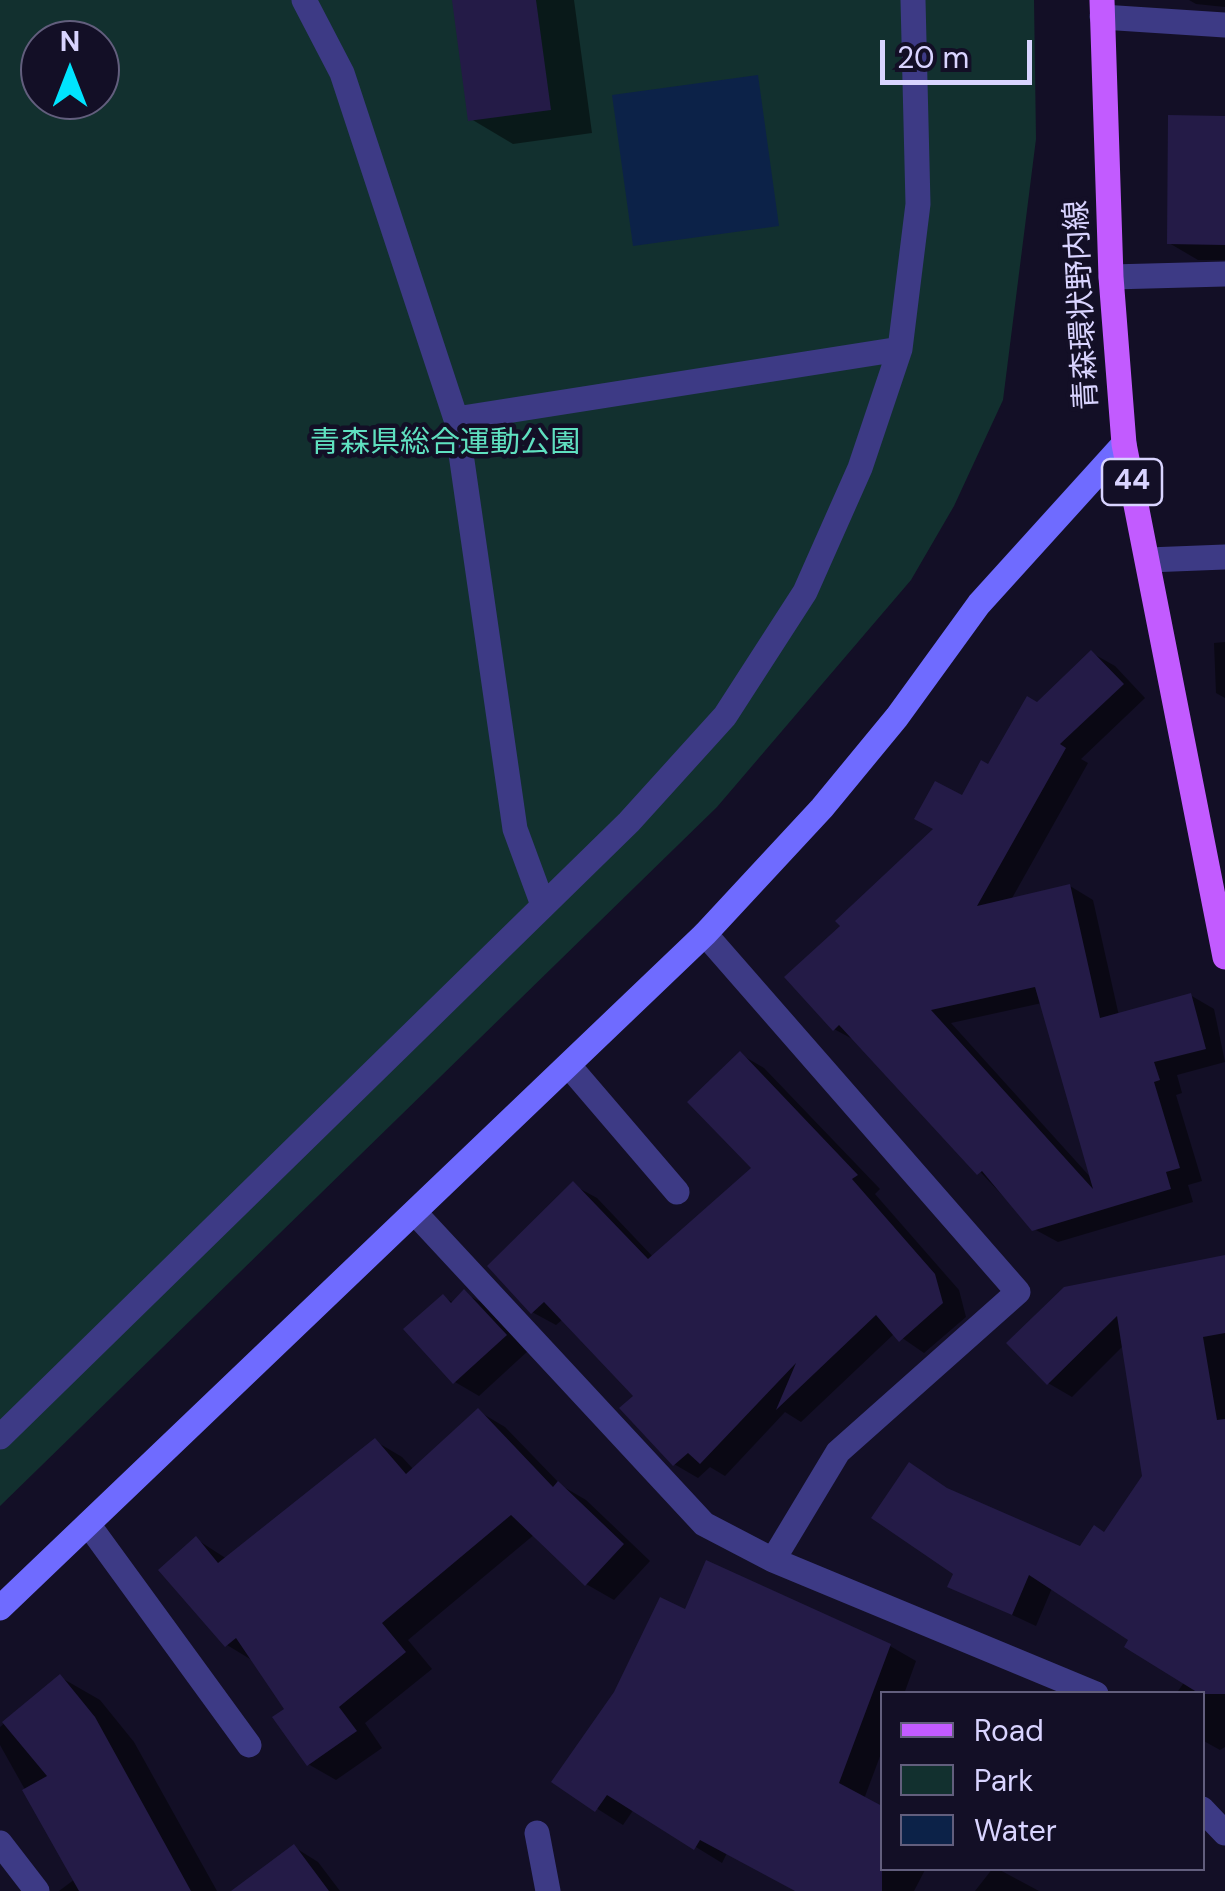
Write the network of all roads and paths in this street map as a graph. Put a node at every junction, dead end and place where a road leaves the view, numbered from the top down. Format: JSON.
{"nodes":[{"id":1,"x":304,"y":0,"type":"edge"},
{"id":2,"x":913,"y":0,"type":"edge"},
{"id":3,"x":1102,"y":9,"type":"edge"},
{"id":4,"x":1225,"y":26,"type":"edge"},
{"id":5,"x":1225,"y":274,"type":"edge"},
{"id":6,"x":1111,"y":277,"type":"junction"},
{"id":7,"x":900,"y":349,"type":"junction"},
{"id":8,"x":456,"y":419,"type":"junction"},
{"id":9,"x":1124,"y":444,"type":"junction"},
{"id":10,"x":1225,"y":558,"type":"edge"},
{"id":11,"x":1148,"y":560,"type":"junction"},
{"id":12,"x":543,"y":905,"type":"junction"},
{"id":13,"x":705,"y":934,"type":"junction"},
{"id":14,"x":1225,"y":957,"type":"edge"},
{"id":15,"x":569,"y":1066,"type":"junction"},
{"id":16,"x":677,"y":1192,"type":"dead end"},
{"id":17,"x":416,"y":1214,"type":"junction"},
{"id":18,"x":0,"y":1437,"type":"edge"},
{"id":19,"x":88,"y":1524,"type":"junction"},
{"id":20,"x":773,"y":1560,"type":"junction"},
{"id":21,"x":0,"y":1608,"type":"edge"},
{"id":22,"x":1089,"y":1691,"type":"edge"},
{"id":23,"x":248,"y":1745,"type":"dead end"},
{"id":24,"x":1205,"y":1812,"type":"edge"},
{"id":25,"x":537,"y":1832,"type":"dead end"},
{"id":26,"x":1225,"y":1833,"type":"edge"},
{"id":27,"x":0,"y":1844,"type":"edge"},
{"id":28,"x":37,"y":1891,"type":"edge"},
{"id":29,"x":548,"y":1891,"type":"edge"}],
"edges":[{"from":1,"to":8,"type":"street"},
{"from":2,"to":7,"type":"street"},
{"from":3,"to":4,"type":"street"},
{"from":3,"to":6,"type":"main road","name":"青森環状野内線","number":"44"},
{"from":5,"to":6,"type":"street"},
{"from":6,"to":9,"type":"main road","name":"青森環状野内線","number":"44"},
{"from":7,"to":8,"type":"street"},
{"from":7,"to":12,"type":"street"},
{"from":8,"to":12,"type":"street"},
{"from":9,"to":11,"type":"main road","name":"青森環状野内線","number":"44"},
{"from":9,"to":13,"type":"street"},
{"from":10,"to":11,"type":"street"},
{"from":11,"to":14,"type":"main road","name":"青森環状野内線","number":"44"},
{"from":12,"to":18,"type":"street"},
{"from":13,"to":15,"type":"street"},
{"from":13,"to":20,"type":"street"},
{"from":15,"to":16,"type":"street"},
{"from":15,"to":17,"type":"street"},
{"from":17,"to":19,"type":"street"},
{"from":17,"to":20,"type":"street"},
{"from":19,"to":21,"type":"street"},
{"from":19,"to":23,"type":"street"},
{"from":20,"to":22,"type":"street"},
{"from":24,"to":26,"type":"street"},
{"from":25,"to":29,"type":"street"},
{"from":27,"to":28,"type":"street"}]}
